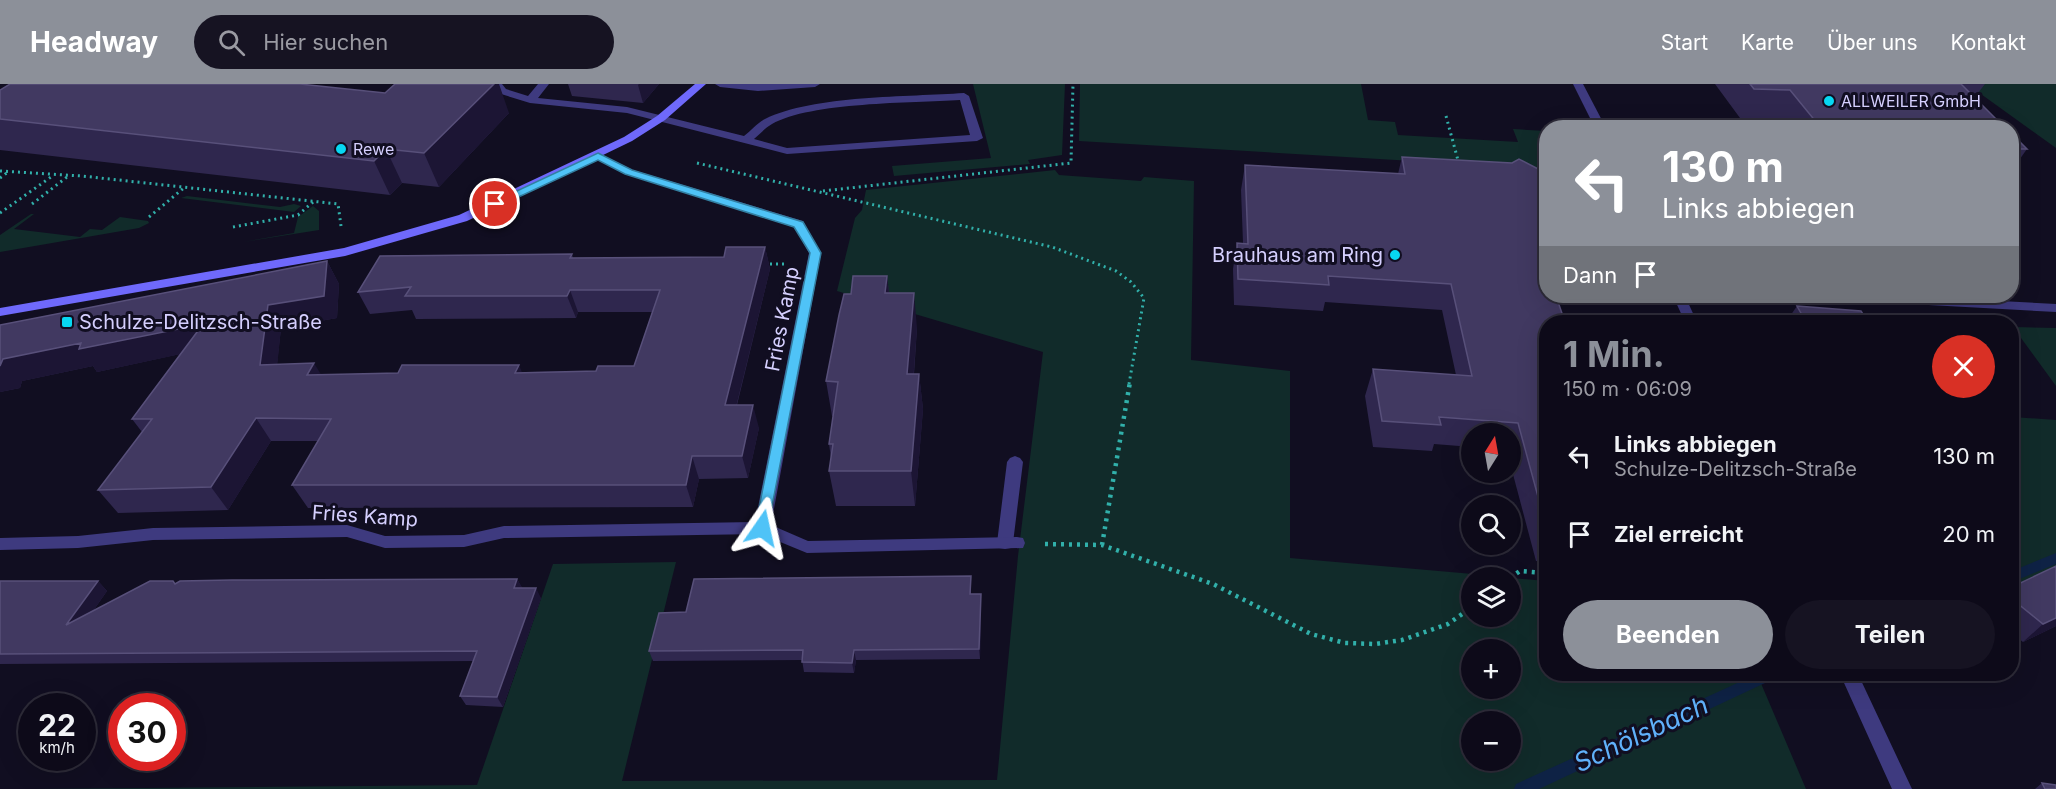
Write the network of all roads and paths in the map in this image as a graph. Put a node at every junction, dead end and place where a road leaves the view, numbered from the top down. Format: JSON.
{"nodes":[{"id":1,"x":497,"y":84,"type":"edge"},
{"id":2,"x":544,"y":84,"type":"edge"},
{"id":3,"x":701,"y":84,"type":"edge"},
{"id":4,"x":720,"y":84,"type":"edge"},
{"id":5,"x":815,"y":84,"type":"edge"},
{"id":6,"x":1578,"y":84,"type":"edge"},
{"id":7,"x":530,"y":100,"type":"junction"},
{"id":8,"x":1446,"y":116,"type":"dead end"},
{"id":9,"x":661,"y":117,"type":"junction"},
{"id":10,"x":1598,"y":120,"type":"edge"},
{"id":11,"x":746,"y":140,"type":"junction"},
{"id":12,"x":598,"y":156,"type":"junction"},
{"id":13,"x":693,"y":162,"type":"dead end"},
{"id":14,"x":1460,"y":170,"type":"edge"},
{"id":15,"x":0,"y":171,"type":"edge"},
{"id":16,"x":9,"y":172,"type":"junction"},
{"id":17,"x":52,"y":176,"type":"junction"},
{"id":18,"x":69,"y":176,"type":"junction"},
{"id":19,"x":0,"y":178,"type":"edge"},
{"id":20,"x":185,"y":187,"type":"junction"},
{"id":21,"x":314,"y":201,"type":"junction"},
{"id":22,"x":32,"y":204,"type":"dead end"},
{"id":23,"x":0,"y":213,"type":"edge"},
{"id":24,"x":149,"y":217,"type":"dead end"},
{"id":25,"x":233,"y":227,"type":"dead end"},
{"id":26,"x":345,"y":252,"type":"junction"},
{"id":27,"x":762,"y":264,"type":"edge"},
{"id":28,"x":795,"y":264,"type":"dead end"},
{"id":29,"x":1965,"y":303,"type":"edge"},
{"id":30,"x":2056,"y":308,"type":"edge"},
{"id":31,"x":0,"y":312,"type":"edge"},
{"id":32,"x":1015,"y":462,"type":"dead end"},
{"id":33,"x":762,"y":528,"type":"junction"},
{"id":34,"x":1011,"y":543,"type":"junction"},
{"id":35,"x":0,"y":544,"type":"edge"},
{"id":36,"x":1102,"y":545,"type":"junction"},
{"id":37,"x":1521,"y":571,"type":"edge"},
{"id":38,"x":1539,"y":572,"type":"edge"},
{"id":39,"x":1461,"y":615,"type":"edge"},
{"id":40,"x":1852,"y":681,"type":"edge"},
{"id":41,"x":1902,"y":789,"type":"edge"}],
"edges":[{"from":1,"to":7,"type":"street"},
{"from":2,"to":7,"type":"street"},
{"from":3,"to":9,"type":"street"},
{"from":4,"to":5,"type":"street"},
{"from":6,"to":10,"type":"street"},
{"from":7,"to":9,"type":"street"},
{"from":8,"to":14,"type":"path"},
{"from":9,"to":11,"type":"street"},
{"from":9,"to":12,"type":"street"},
{"from":11,"to":11,"type":"street"},
{"from":12,"to":26,"type":"street"},
{"from":12,"to":33,"type":"street","name":"Fries Kamp"},
{"from":13,"to":36,"type":"path"},
{"from":15,"to":16,"type":"path"},
{"from":16,"to":17,"type":"path"},
{"from":16,"to":19,"type":"path"},
{"from":17,"to":18,"type":"path"},
{"from":17,"to":23,"type":"path"},
{"from":18,"to":20,"type":"path"},
{"from":18,"to":22,"type":"path"},
{"from":20,"to":21,"type":"path"},
{"from":20,"to":24,"type":"path"},
{"from":21,"to":25,"type":"path"},
{"from":21,"to":26,"type":"path"},
{"from":26,"to":31,"type":"street"},
{"from":27,"to":28,"type":"path"},
{"from":29,"to":30,"type":"street"},
{"from":32,"to":34,"type":"street"},
{"from":33,"to":34,"type":"street","name":"Fries Kamp"},
{"from":33,"to":35,"type":"street","name":"Fries Kamp"},
{"from":34,"to":36,"type":"path"},
{"from":36,"to":39,"type":"path"},
{"from":37,"to":38,"type":"path"},
{"from":40,"to":41,"type":"street"}]}
